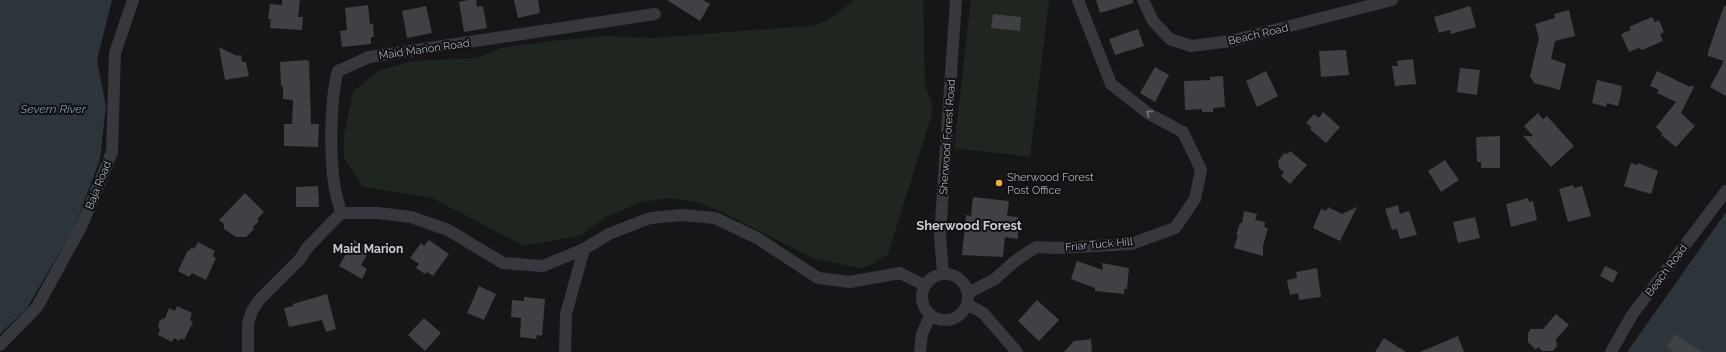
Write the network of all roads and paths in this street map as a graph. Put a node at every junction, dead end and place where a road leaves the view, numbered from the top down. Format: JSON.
{"nodes":[{"id":1,"x":133,"y":0,"type":"edge"},
{"id":2,"x":956,"y":0,"type":"edge"},
{"id":3,"x":1078,"y":0,"type":"edge"},
{"id":4,"x":1143,"y":0,"type":"edge"},
{"id":5,"x":1392,"y":0,"type":"edge"},
{"id":6,"x":655,"y":14,"type":"dead end"},
{"id":7,"x":1726,"y":190,"type":"edge"},
{"id":8,"x":341,"y":213,"type":"junction"},
{"id":9,"x":584,"y":249,"type":"junction"},
{"id":10,"x":944,"y":273,"type":"junction"},
{"id":11,"x":924,"y":285,"type":"junction"},
{"id":12,"x":968,"y":299,"type":"junction"},
{"id":13,"x":930,"y":316,"type":"junction"},
{"id":14,"x":0,"y":345,"type":"edge"},
{"id":15,"x":248,"y":352,"type":"edge"},
{"id":16,"x":566,"y":352,"type":"edge"},
{"id":17,"x":920,"y":352,"type":"edge"},
{"id":18,"x":1017,"y":352,"type":"edge"},
{"id":19,"x":1611,"y":352,"type":"edge"}],
"edges":[{"from":1,"to":14,"type":"street","name":"Baja Road"},
{"from":2,"to":10,"type":"street","name":"Sherwood Forest Road"},
{"from":12,"to":3,"type":"street","name":"Friar Tuck Hill","one_way":true},
{"from":4,"to":5,"type":"street","name":"Beach Road"},
{"from":6,"to":8,"type":"street","name":"Maid Marion Road"},
{"from":7,"to":19,"type":"street","name":"Beach Road"},
{"from":8,"to":9,"type":"street"},
{"from":8,"to":15,"type":"street"},
{"from":9,"to":11,"type":"street"},
{"from":9,"to":16,"type":"street"},
{"from":10,"to":11,"type":"street"},
{"from":10,"to":12,"type":"street"},
{"from":11,"to":13,"type":"street"},
{"from":12,"to":13,"type":"street"},
{"from":12,"to":18,"type":"street"},
{"from":13,"to":17,"type":"street"}]}
